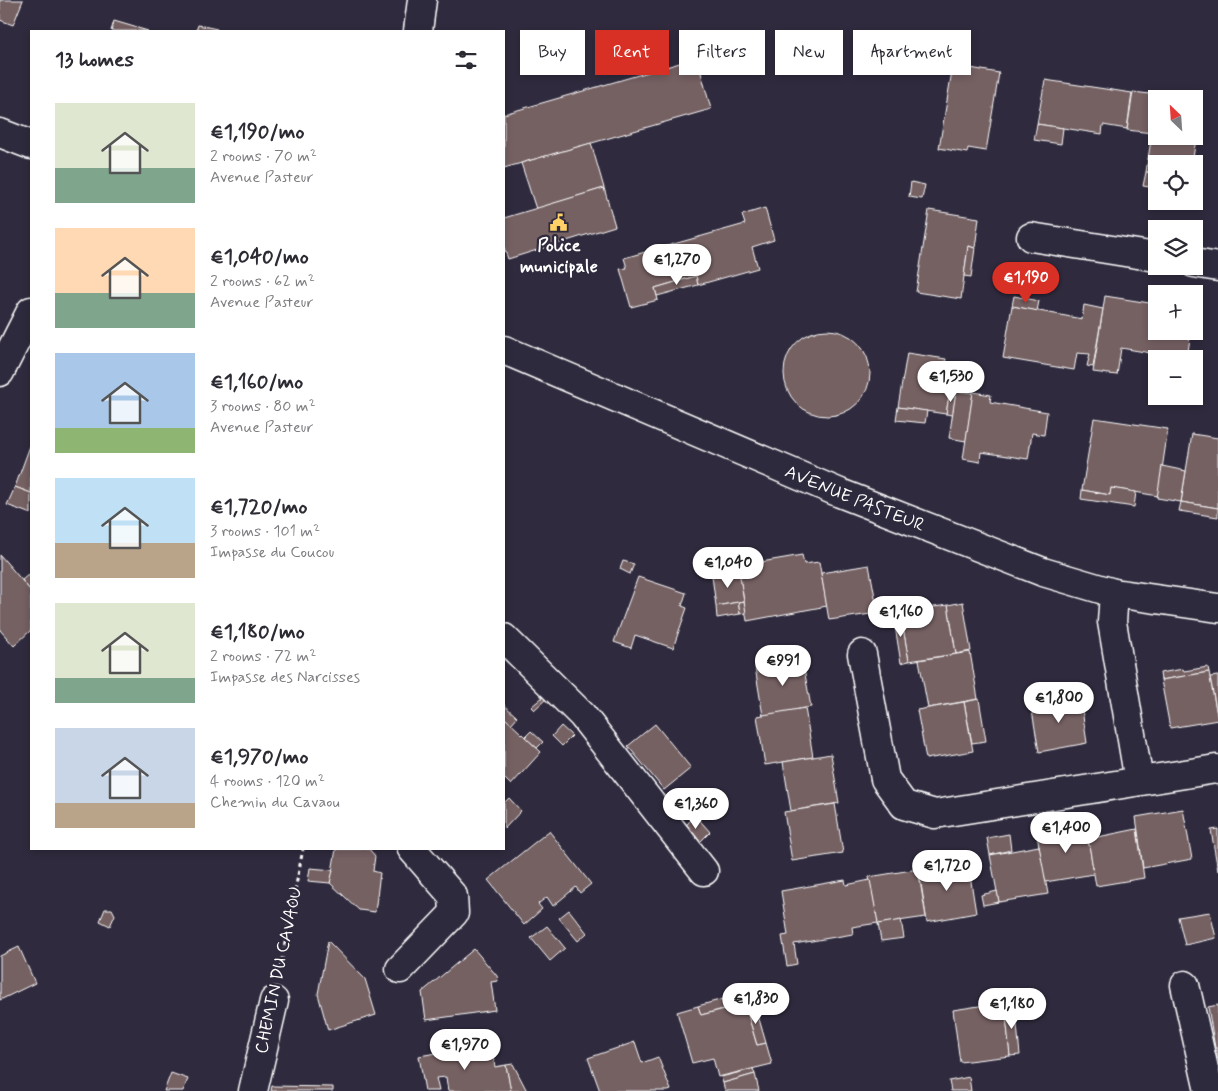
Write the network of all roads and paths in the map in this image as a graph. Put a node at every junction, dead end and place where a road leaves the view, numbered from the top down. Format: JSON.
{"nodes":[{"id":1,"x":422,"y":0,"type":"edge"},
{"id":2,"x":418,"y":30,"type":"edge"},
{"id":3,"x":0,"y":133,"type":"edge"},
{"id":4,"x":30,"y":145,"type":"edge"},
{"id":5,"x":1031,"y":237,"type":"dead end"},
{"id":6,"x":1148,"y":256,"type":"edge"},
{"id":7,"x":1203,"y":264,"type":"edge"},
{"id":8,"x":1218,"y":267,"type":"edge"},
{"id":9,"x":30,"y":314,"type":"edge"},
{"id":10,"x":505,"y":350,"type":"edge"},
{"id":11,"x":0,"y":372,"type":"edge"},
{"id":12,"x":1114,"y":594,"type":"junction"},
{"id":13,"x":1218,"y":608,"type":"edge"},
{"id":14,"x":505,"y":639,"type":"edge"},
{"id":15,"x":862,"y":654,"type":"dead end"},
{"id":16,"x":1218,"y":770,"type":"edge"},
{"id":17,"x":1139,"y":781,"type":"junction"},
{"id":18,"x":302,"y":850,"type":"edge"},
{"id":19,"x":413,"y":850,"type":"edge"},
{"id":20,"x":704,"y":871,"type":"dead end"},
{"id":21,"x":400,"y":970,"type":"dead end"},
{"id":22,"x":1185,"y":985,"type":"dead end"},
{"id":23,"x":274,"y":1001,"type":"joint"},
{"id":24,"x":253,"y":1091,"type":"edge"},
{"id":25,"x":1209,"y":1091,"type":"edge"}],
"edges":[{"from":1,"to":2,"type":"street"},
{"from":3,"to":4,"type":"street"},
{"from":5,"to":6,"type":"street"},
{"from":7,"to":8,"type":"street"},
{"from":9,"to":11,"type":"street"},
{"from":10,"to":12,"type":"street","name":"AVENUE PASTEUR"},
{"from":12,"to":13,"type":"street","name":"AVENUE PASTEUR"},
{"from":12,"to":17,"type":"street"},
{"from":14,"to":20,"type":"street"},
{"from":15,"to":17,"type":"street"},
{"from":16,"to":17,"type":"street"},
{"from":18,"to":23,"type":"path","name":"CHEMIN DU CAVAOU"},
{"from":19,"to":21,"type":"street"},
{"from":22,"to":25,"type":"street"},
{"from":23,"to":24,"type":"street","name":"CHEMIN DU CAVAOU"}]}
